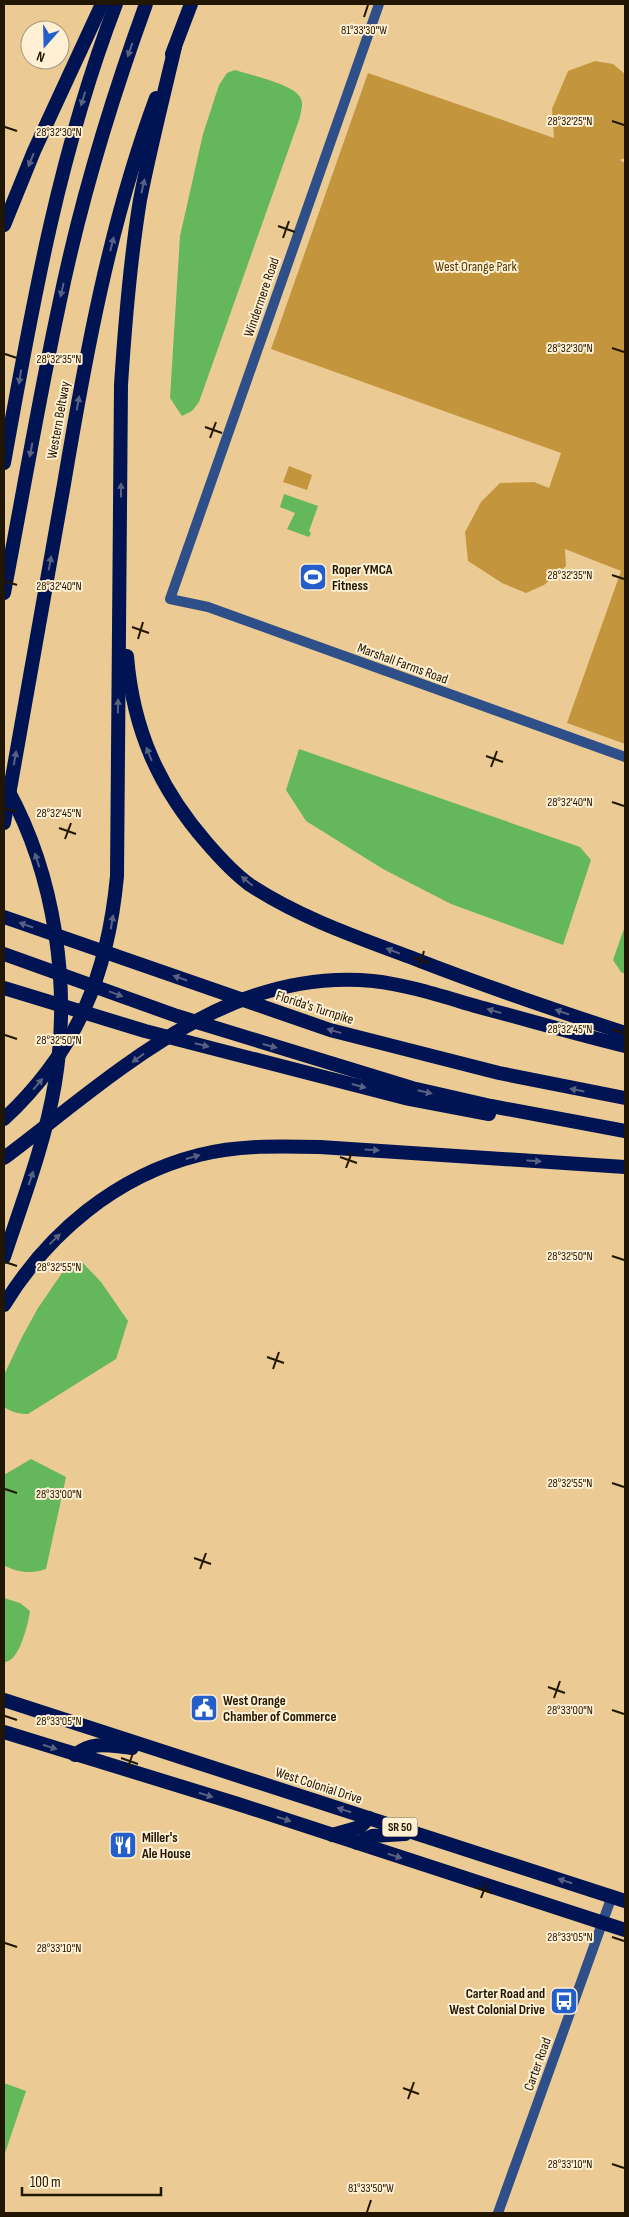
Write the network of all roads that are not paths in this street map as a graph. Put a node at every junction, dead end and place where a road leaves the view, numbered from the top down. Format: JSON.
{"nodes":[{"id":1,"x":102,"y":4,"type":"edge"},
{"id":2,"x":116,"y":4,"type":"edge"},
{"id":3,"x":146,"y":4,"type":"edge"},
{"id":4,"x":191,"y":4,"type":"edge"},
{"id":5,"x":379,"y":4,"type":"edge"},
{"id":6,"x":175,"y":48,"type":"junction"},
{"id":7,"x":4,"y":225,"type":"edge"},
{"id":8,"x":4,"y":463,"type":"edge"},
{"id":9,"x":121,"y":539,"type":"junction"},
{"id":10,"x":4,"y":593,"type":"edge"},
{"id":11,"x":170,"y":599,"type":"joint"},
{"id":12,"x":625,"y":757,"type":"edge"},
{"id":13,"x":4,"y":782,"type":"edge"},
{"id":14,"x":4,"y":823,"type":"edge"},
{"id":15,"x":4,"y":916,"type":"edge"},
{"id":16,"x":4,"y":954,"type":"edge"},
{"id":17,"x":4,"y":988,"type":"edge"},
{"id":18,"x":625,"y":1033,"type":"edge"},
{"id":19,"x":625,"y":1046,"type":"edge"},
{"id":20,"x":625,"y":1098,"type":"edge"},
{"id":21,"x":4,"y":1119,"type":"edge"},
{"id":22,"x":588,"y":1126,"type":"junction"},
{"id":23,"x":625,"y":1131,"type":"edge"},
{"id":24,"x":4,"y":1158,"type":"edge"},
{"id":25,"x":625,"y":1167,"type":"edge"},
{"id":26,"x":4,"y":1257,"type":"edge"},
{"id":27,"x":4,"y":1305,"type":"edge"},
{"id":28,"x":4,"y":1700,"type":"edge"},
{"id":29,"x":4,"y":1732,"type":"edge"},
{"id":30,"x":163,"y":1752,"type":"junction"},
{"id":31,"x":75,"y":1755,"type":"junction"},
{"id":32,"x":369,"y":1818,"type":"junction"},
{"id":33,"x":332,"y":1835,"type":"junction"},
{"id":34,"x":428,"y":1836,"type":"junction"},
{"id":35,"x":357,"y":1843,"type":"junction"},
{"id":36,"x":612,"y":1896,"type":"junction"},
{"id":37,"x":625,"y":1901,"type":"edge"},
{"id":38,"x":602,"y":1922,"type":"junction"},
{"id":39,"x":625,"y":1930,"type":"edge"},
{"id":40,"x":498,"y":2213,"type":"edge"}],
"edges":[{"from":1,"to":7,"type":"highway","one_way":true},
{"from":2,"to":8,"type":"highway","one_way":true},
{"from":3,"to":10,"type":"highway","name":"Western Beltway","one_way":true},
{"from":4,"to":6,"type":"highway","name":"Western Beltway"},
{"from":5,"to":11,"type":"street","name":"Windermere Road"},
{"from":9,"to":6,"type":"highway","one_way":true},
{"from":14,"to":6,"type":"highway","name":"Western Beltway","one_way":true},
{"from":18,"to":9,"type":"highway","one_way":true},
{"from":21,"to":9,"type":"highway","one_way":true},
{"from":11,"to":12,"type":"street","name":"Marshall Farms Road"},
{"from":26,"to":13,"type":"highway","one_way":true},
{"from":20,"to":15,"type":"highway","name":"Florida's Turnpike","one_way":true},
{"from":16,"to":22,"type":"highway","one_way":true},
{"from":17,"to":22,"type":"highway","one_way":true},
{"from":19,"to":24,"type":"highway","one_way":true},
{"from":22,"to":23,"type":"highway"},
{"from":27,"to":25,"type":"highway","one_way":true},
{"from":28,"to":30,"type":"highway","name":"West Colonial Drive","number":"SR 50"},
{"from":29,"to":31,"type":"highway","number":"SR 50","one_way":true},
{"from":30,"to":31,"type":"highway"},
{"from":32,"to":30,"type":"highway","name":"West Colonial Drive","number":"SR 50","one_way":true},
{"from":31,"to":33,"type":"highway","number":"SR 50","one_way":true},
{"from":32,"to":33,"type":"highway"},
{"from":32,"to":34,"type":"highway","name":"West Colonial Drive","number":"SR 50"},
{"from":33,"to":35,"type":"highway","number":"SR 50"},
{"from":34,"to":35,"type":"highway"},
{"from":36,"to":34,"type":"highway","name":"West Colonial Drive","number":"SR 50","one_way":true},
{"from":35,"to":38,"type":"highway","number":"SR 50","one_way":true},
{"from":36,"to":37,"type":"highway","name":"West Colonial Drive","number":"SR 50"},
{"from":36,"to":38,"type":"street","name":"Carter Road"},
{"from":38,"to":39,"type":"highway","number":"SR 50"},
{"from":38,"to":40,"type":"street","name":"Carter Road"}]}
